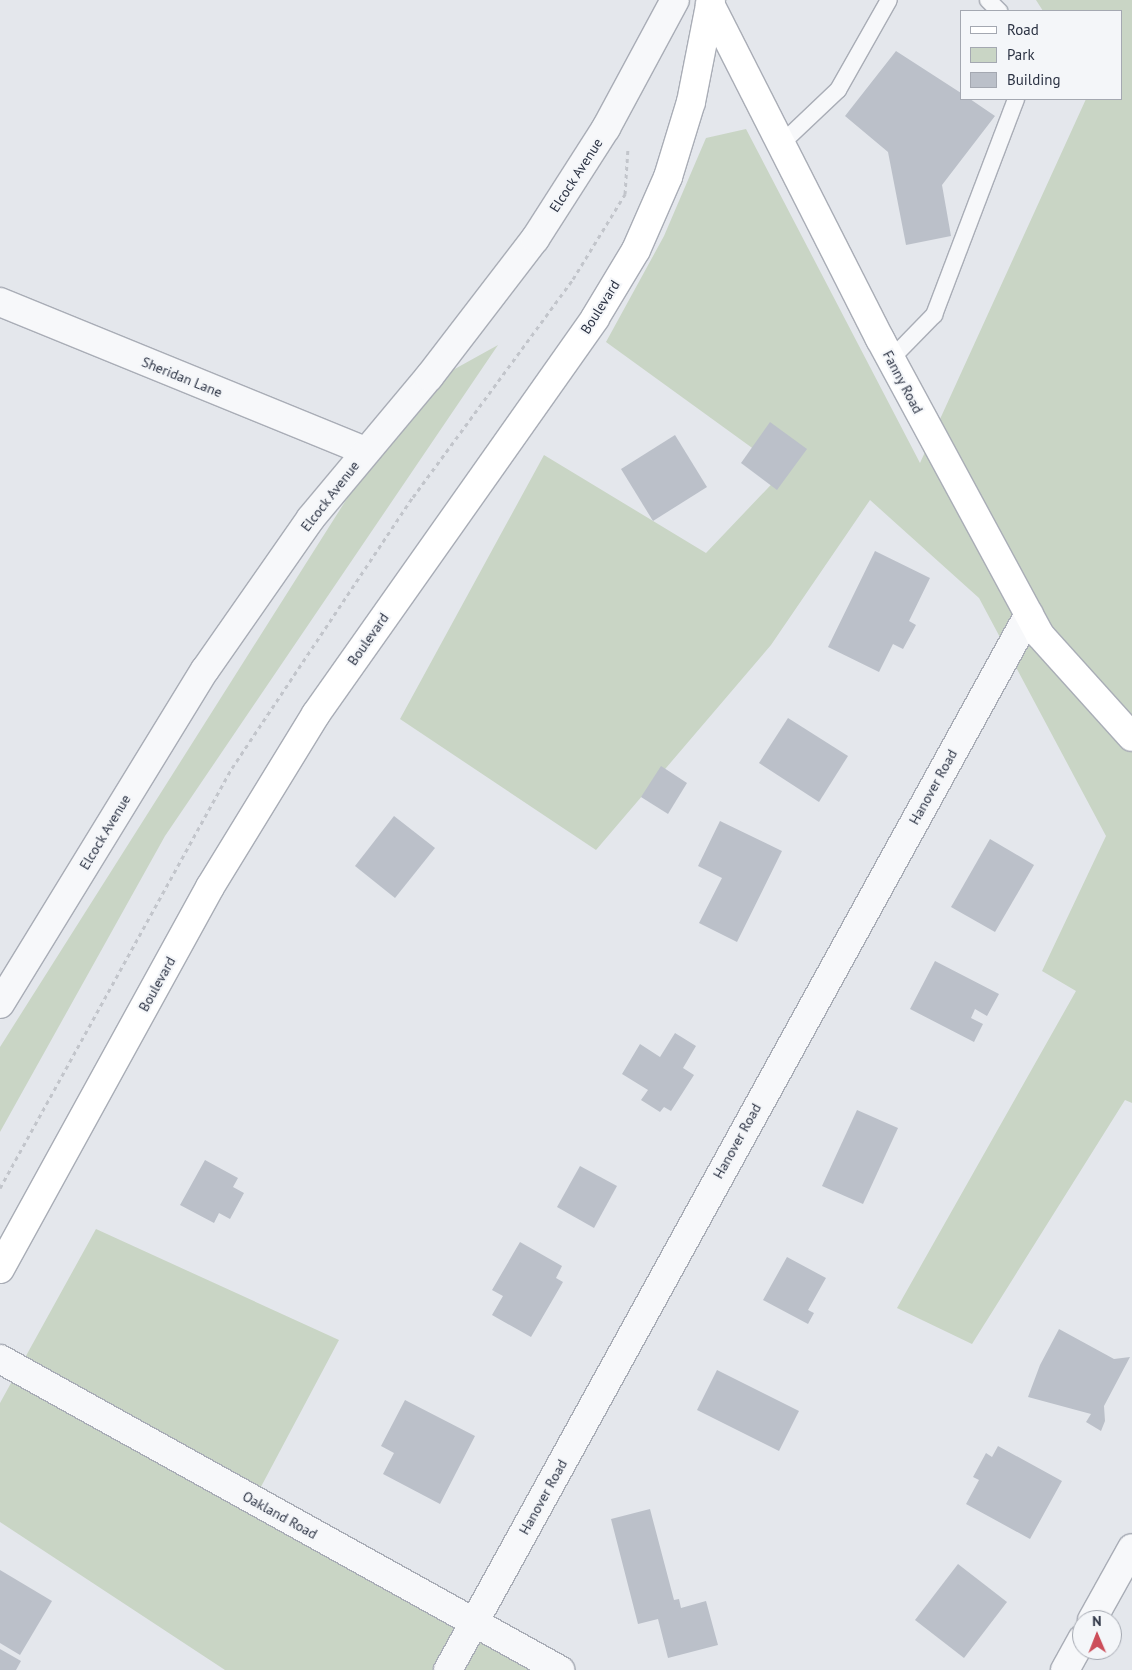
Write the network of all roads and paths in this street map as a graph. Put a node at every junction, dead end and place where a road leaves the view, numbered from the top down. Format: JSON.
{"nodes":[{"id":1,"x":676,"y":0,"type":"edge"},
{"id":2,"x":889,"y":0,"type":"edge"},
{"id":3,"x":988,"y":0,"type":"edge"},
{"id":4,"x":710,"y":2,"type":"edge"},
{"id":5,"x":998,"y":10,"type":"edge"},
{"id":6,"x":1016,"y":100,"type":"edge"},
{"id":7,"x":781,"y":144,"type":"junction"},
{"id":8,"x":628,"y":145,"type":"dead end"},
{"id":9,"x":0,"y":302,"type":"edge"},
{"id":10,"x":891,"y":360,"type":"junction"},
{"id":11,"x":365,"y":451,"type":"junction"},
{"id":12,"x":1029,"y":614,"type":"junction"},
{"id":13,"x":1132,"y":737,"type":"edge"},
{"id":14,"x":0,"y":1004,"type":"edge"},
{"id":15,"x":0,"y":1188,"type":"edge"},
{"id":16,"x":0,"y":1269,"type":"edge"},
{"id":17,"x":0,"y":1359,"type":"edge"},
{"id":18,"x":1132,"y":1548,"type":"edge"},
{"id":19,"x":1098,"y":1610,"type":"edge"},
{"id":20,"x":474,"y":1622,"type":"junction"},
{"id":21,"x":1072,"y":1657,"type":"edge"},
{"id":22,"x":448,"y":1670,"type":"edge"},
{"id":23,"x":560,"y":1670,"type":"edge"},
{"id":24,"x":1065,"y":1670,"type":"edge"}],
"edges":[{"from":1,"to":11,"type":"street","name":"Elcock Avenue"},
{"from":2,"to":7,"type":"lane"},
{"from":3,"to":5,"type":"lane"},
{"from":4,"to":7,"type":"main road","name":"Fanny Road"},
{"from":4,"to":16,"type":"main road","name":"Boulevard"},
{"from":6,"to":10,"type":"lane"},
{"from":7,"to":10,"type":"main road","name":"Fanny Road"},
{"from":8,"to":15,"type":"path"},
{"from":9,"to":11,"type":"street","name":"Sheridan Lane"},
{"from":10,"to":12,"type":"main road","name":"Fanny Road"},
{"from":11,"to":14,"type":"street","name":"Elcock Avenue"},
{"from":12,"to":13,"type":"main road","name":"Fanny Road"},
{"from":12,"to":20,"type":"street","name":"Hanover Road"},
{"from":17,"to":20,"type":"street","name":"Oakland Road"},
{"from":18,"to":19,"type":"street"},
{"from":20,"to":22,"type":"street","name":"Hanover Road"},
{"from":20,"to":23,"type":"street","name":"Oakland Road"},
{"from":21,"to":24,"type":"street"}]}
